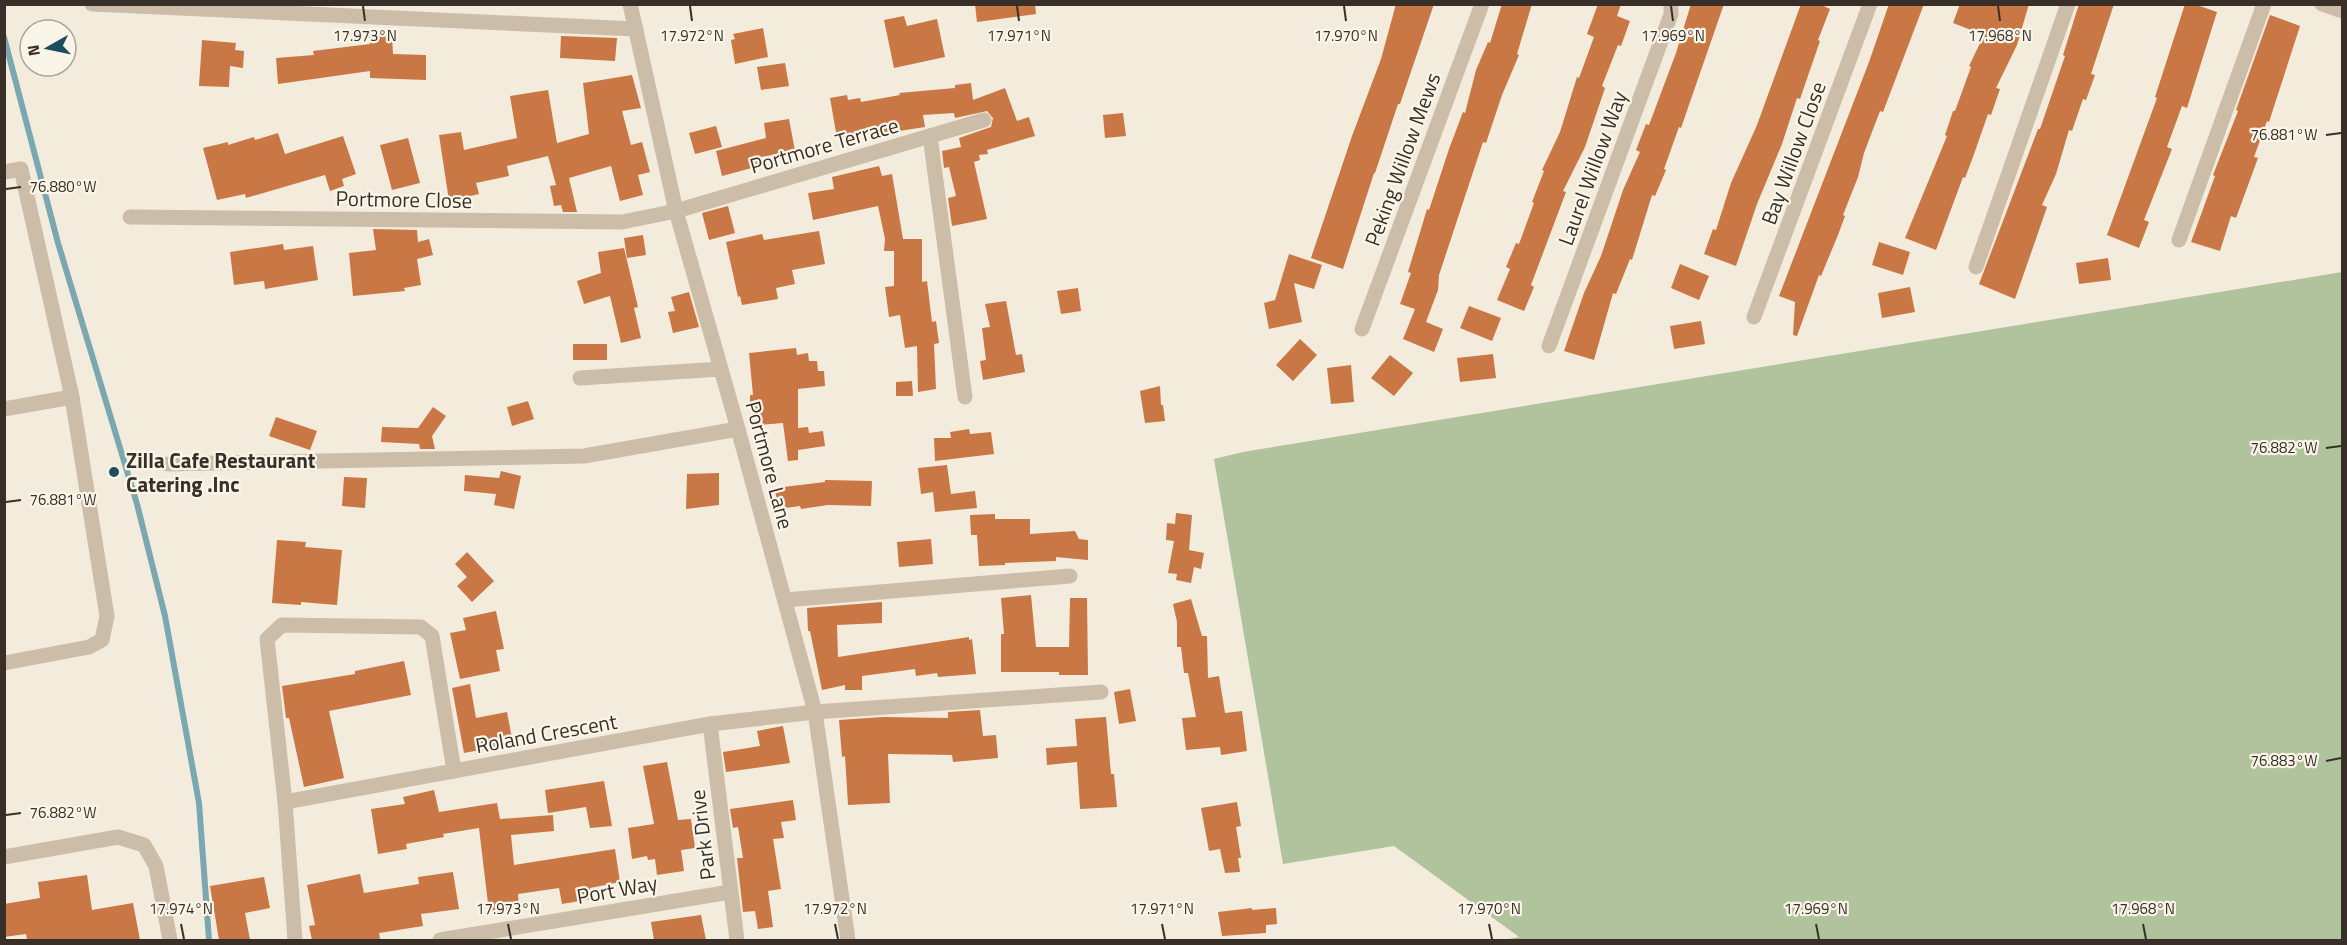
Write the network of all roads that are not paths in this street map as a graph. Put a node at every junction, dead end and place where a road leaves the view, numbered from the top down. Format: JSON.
{"nodes":[{"id":1,"x":92,"y":4,"type":"edge"},
{"id":2,"x":630,"y":4,"type":"edge"},
{"id":3,"x":1482,"y":4,"type":"edge"},
{"id":4,"x":1671,"y":4,"type":"edge"},
{"id":5,"x":1870,"y":4,"type":"edge"},
{"id":6,"x":2068,"y":4,"type":"edge"},
{"id":7,"x":2264,"y":4,"type":"edge"},
{"id":8,"x":2322,"y":4,"type":"edge"},
{"id":9,"x":2343,"y":11,"type":"edge"},
{"id":10,"x":636,"y":29,"type":"junction"},
{"id":11,"x":984,"y":120,"type":"dead end"},
{"id":12,"x":930,"y":136,"type":"junction"},
{"id":13,"x":4,"y":172,"type":"edge"},
{"id":14,"x":676,"y":211,"type":"junction"},
{"id":15,"x":130,"y":217,"type":"dead end"},
{"id":16,"x":2179,"y":240,"type":"dead end"},
{"id":17,"x":1976,"y":267,"type":"dead end"},
{"id":18,"x":1754,"y":317,"type":"dead end"},
{"id":19,"x":1362,"y":328,"type":"dead end"},
{"id":20,"x":1549,"y":346,"type":"dead end"},
{"id":21,"x":721,"y":369,"type":"junction"},
{"id":22,"x":579,"y":378,"type":"dead end"},
{"id":23,"x":72,"y":398,"type":"junction"},
{"id":24,"x":965,"y":398,"type":"dead end"},
{"id":25,"x":4,"y":409,"type":"edge"},
{"id":26,"x":738,"y":429,"type":"junction"},
{"id":27,"x":168,"y":464,"type":"dead end"},
{"id":28,"x":1070,"y":576,"type":"dead end"},
{"id":29,"x":785,"y":600,"type":"junction"},
{"id":30,"x":4,"y":663,"type":"edge"},
{"id":31,"x":1101,"y":692,"type":"dead end"},
{"id":32,"x":816,"y":712,"type":"junction"},
{"id":33,"x":710,"y":724,"type":"junction"},
{"id":34,"x":454,"y":771,"type":"junction"},
{"id":35,"x":285,"y":802,"type":"junction"},
{"id":36,"x":4,"y":857,"type":"edge"},
{"id":37,"x":730,"y":892,"type":"junction"},
{"id":38,"x":170,"y":940,"type":"edge"},
{"id":39,"x":295,"y":940,"type":"edge"},
{"id":40,"x":440,"y":940,"type":"edge"},
{"id":41,"x":737,"y":940,"type":"edge"},
{"id":42,"x":848,"y":940,"type":"edge"}],
"edges":[{"from":1,"to":10,"type":"street"},
{"from":2,"to":10,"type":"street","name":"Portmore Lane"},
{"from":3,"to":19,"type":"street","name":"Peking Willow Mews"},
{"from":4,"to":20,"type":"street","name":"Laurel Willow Way"},
{"from":5,"to":18,"type":"street","name":"Bay Willow Close"},
{"from":6,"to":17,"type":"street"},
{"from":7,"to":16,"type":"street"},
{"from":8,"to":9,"type":"street"},
{"from":10,"to":14,"type":"street","name":"Portmore Lane"},
{"from":11,"to":12,"type":"street","name":"Portmore Terrace"},
{"from":12,"to":14,"type":"street","name":"Portmore Terrace"},
{"from":12,"to":24,"type":"street"},
{"from":13,"to":23,"type":"street"},
{"from":14,"to":15,"type":"street","name":"Portmore Close"},
{"from":14,"to":21,"type":"street","name":"Portmore Lane"},
{"from":21,"to":22,"type":"street"},
{"from":21,"to":26,"type":"street","name":"Portmore Lane"},
{"from":23,"to":25,"type":"street"},
{"from":23,"to":30,"type":"street"},
{"from":26,"to":27,"type":"street"},
{"from":26,"to":29,"type":"street","name":"Portmore Lane"},
{"from":28,"to":29,"type":"street"},
{"from":29,"to":32,"type":"street","name":"Portmore Lane"},
{"from":31,"to":32,"type":"street","name":"Roland Crescent"},
{"from":32,"to":33,"type":"street","name":"Roland Crescent"},
{"from":32,"to":42,"type":"street","name":"Portmore Lane"},
{"from":33,"to":34,"type":"street","name":"Roland Crescent"},
{"from":33,"to":37,"type":"street","name":"Park Drive"},
{"from":34,"to":35,"type":"street","name":"Roland Crescent"},
{"from":34,"to":35,"type":"street"},
{"from":35,"to":39,"type":"street"},
{"from":36,"to":38,"type":"street"},
{"from":37,"to":40,"type":"street","name":"Port Way"},
{"from":37,"to":41,"type":"street","name":"Park Drive"}]}
